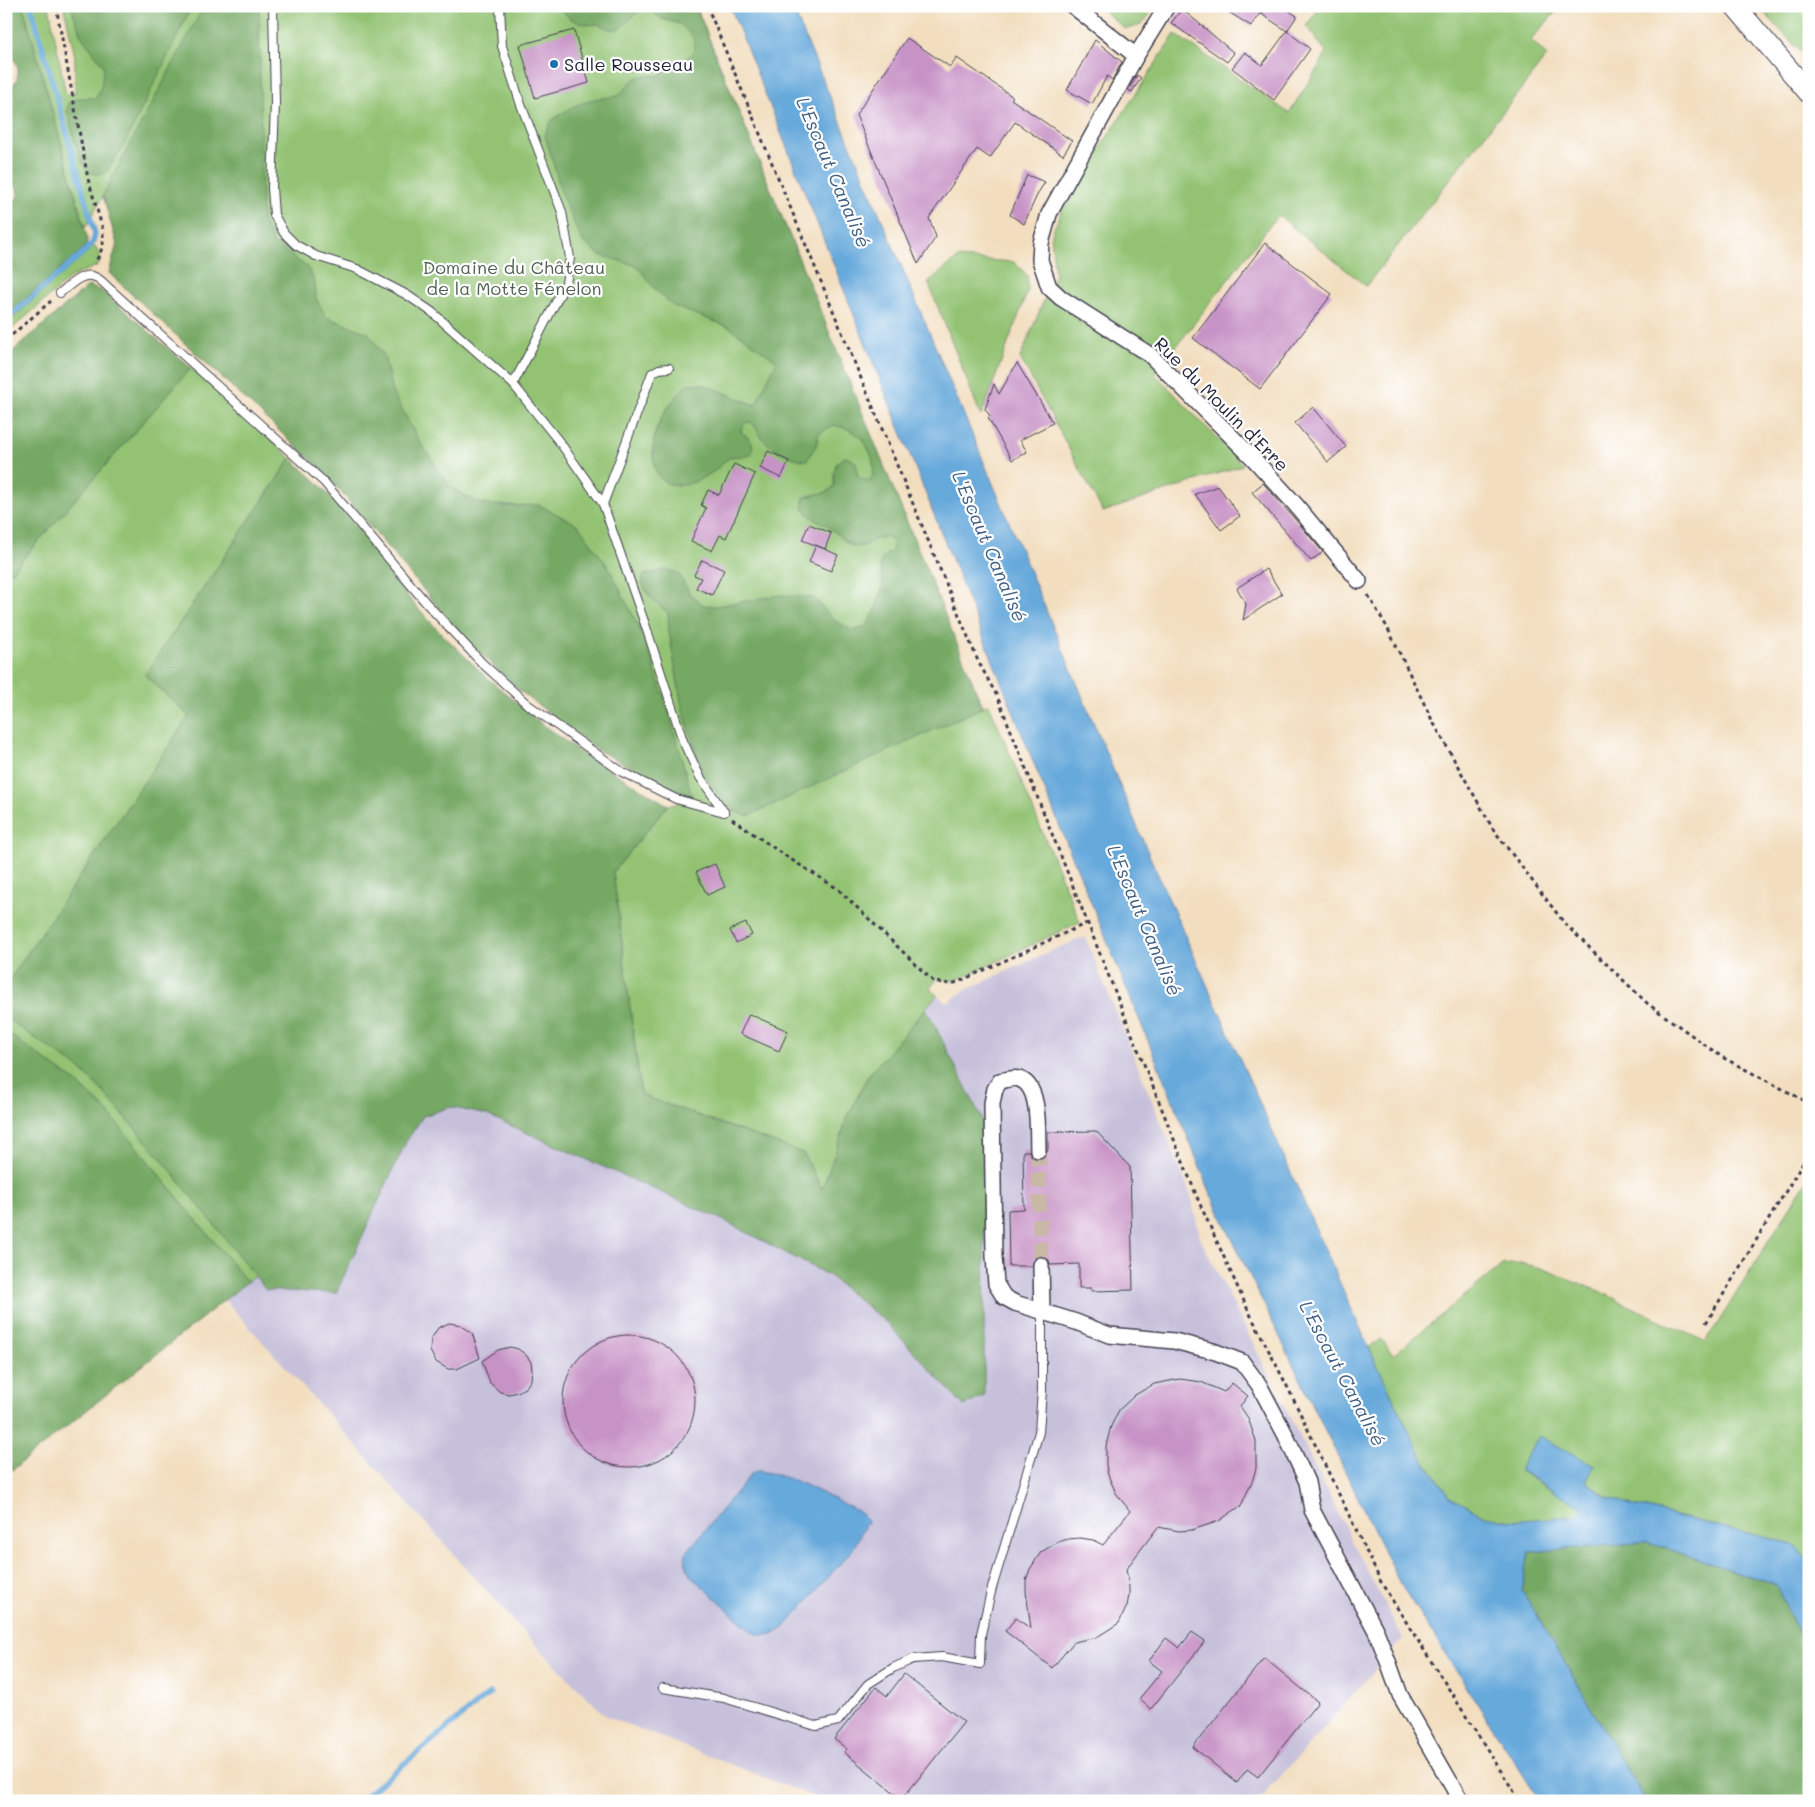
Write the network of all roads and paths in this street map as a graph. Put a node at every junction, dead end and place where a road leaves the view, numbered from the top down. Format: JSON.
{"nodes":[{"id":1,"x":56,"y":6,"type":"edge"},
{"id":2,"x":273,"y":6,"type":"edge"},
{"id":3,"x":500,"y":6,"type":"edge"},
{"id":4,"x":707,"y":6,"type":"edge"},
{"id":5,"x":1073,"y":6,"type":"edge"},
{"id":6,"x":1167,"y":6,"type":"edge"},
{"id":7,"x":1735,"y":6,"type":"edge"},
{"id":8,"x":1136,"y":56,"type":"junction"},
{"id":9,"x":1809,"y":93,"type":"edge"},
{"id":10,"x":88,"y":276,"type":"junction"},
{"id":11,"x":60,"y":293,"type":"joint"},
{"id":12,"x":6,"y":340,"type":"edge"},
{"id":13,"x":669,"y":368,"type":"dead end"},
{"id":14,"x":513,"y":384,"type":"junction"},
{"id":15,"x":603,"y":504,"type":"junction"},
{"id":16,"x":1359,"y":580,"type":"joint"},
{"id":17,"x":724,"y":812,"type":"junction"},
{"id":18,"x":1087,"y":923,"type":"junction"},
{"id":19,"x":1809,"y":1103,"type":"edge"},
{"id":20,"x":1038,"y":1150,"type":"tunnel mouth"},
{"id":21,"x":1809,"y":1153,"type":"edge"},
{"id":22,"x":1041,"y":1265,"type":"tunnel mouth"},
{"id":23,"x":1042,"y":1311,"type":"junction"},
{"id":24,"x":1706,"y":1323,"type":"dead end"},
{"id":25,"x":663,"y":1688,"type":"dead end"},
{"id":26,"x":1461,"y":1801,"type":"edge"},
{"id":27,"x":1520,"y":1801,"type":"edge"}],
"edges":[{"from":1,"to":10,"type":"path"},
{"from":2,"to":14,"type":"lane"},
{"from":3,"to":14,"type":"lane"},
{"from":4,"to":18,"type":"path"},
{"from":5,"to":8,"type":"street"},
{"from":6,"to":8,"type":"street","name":"Rue du Moulin d'Erre"},
{"from":7,"to":9,"type":"street"},
{"from":8,"to":16,"type":"street","name":"Rue du Moulin d'Erre"},
{"from":10,"to":11,"type":"lane"},
{"from":10,"to":17,"type":"lane"},
{"from":11,"to":12,"type":"path"},
{"from":13,"to":15,"type":"lane"},
{"from":14,"to":15,"type":"lane"},
{"from":15,"to":17,"type":"lane"},
{"from":16,"to":19,"type":"path"},
{"from":17,"to":18,"type":"path"},
{"from":18,"to":27,"type":"path"},
{"from":20,"to":23,"type":"street"},
{"from":21,"to":24,"type":"path"},
{"from":22,"to":23,"type":"street"},
{"from":23,"to":25,"type":"lane"},
{"from":23,"to":26,"type":"street"}]}
